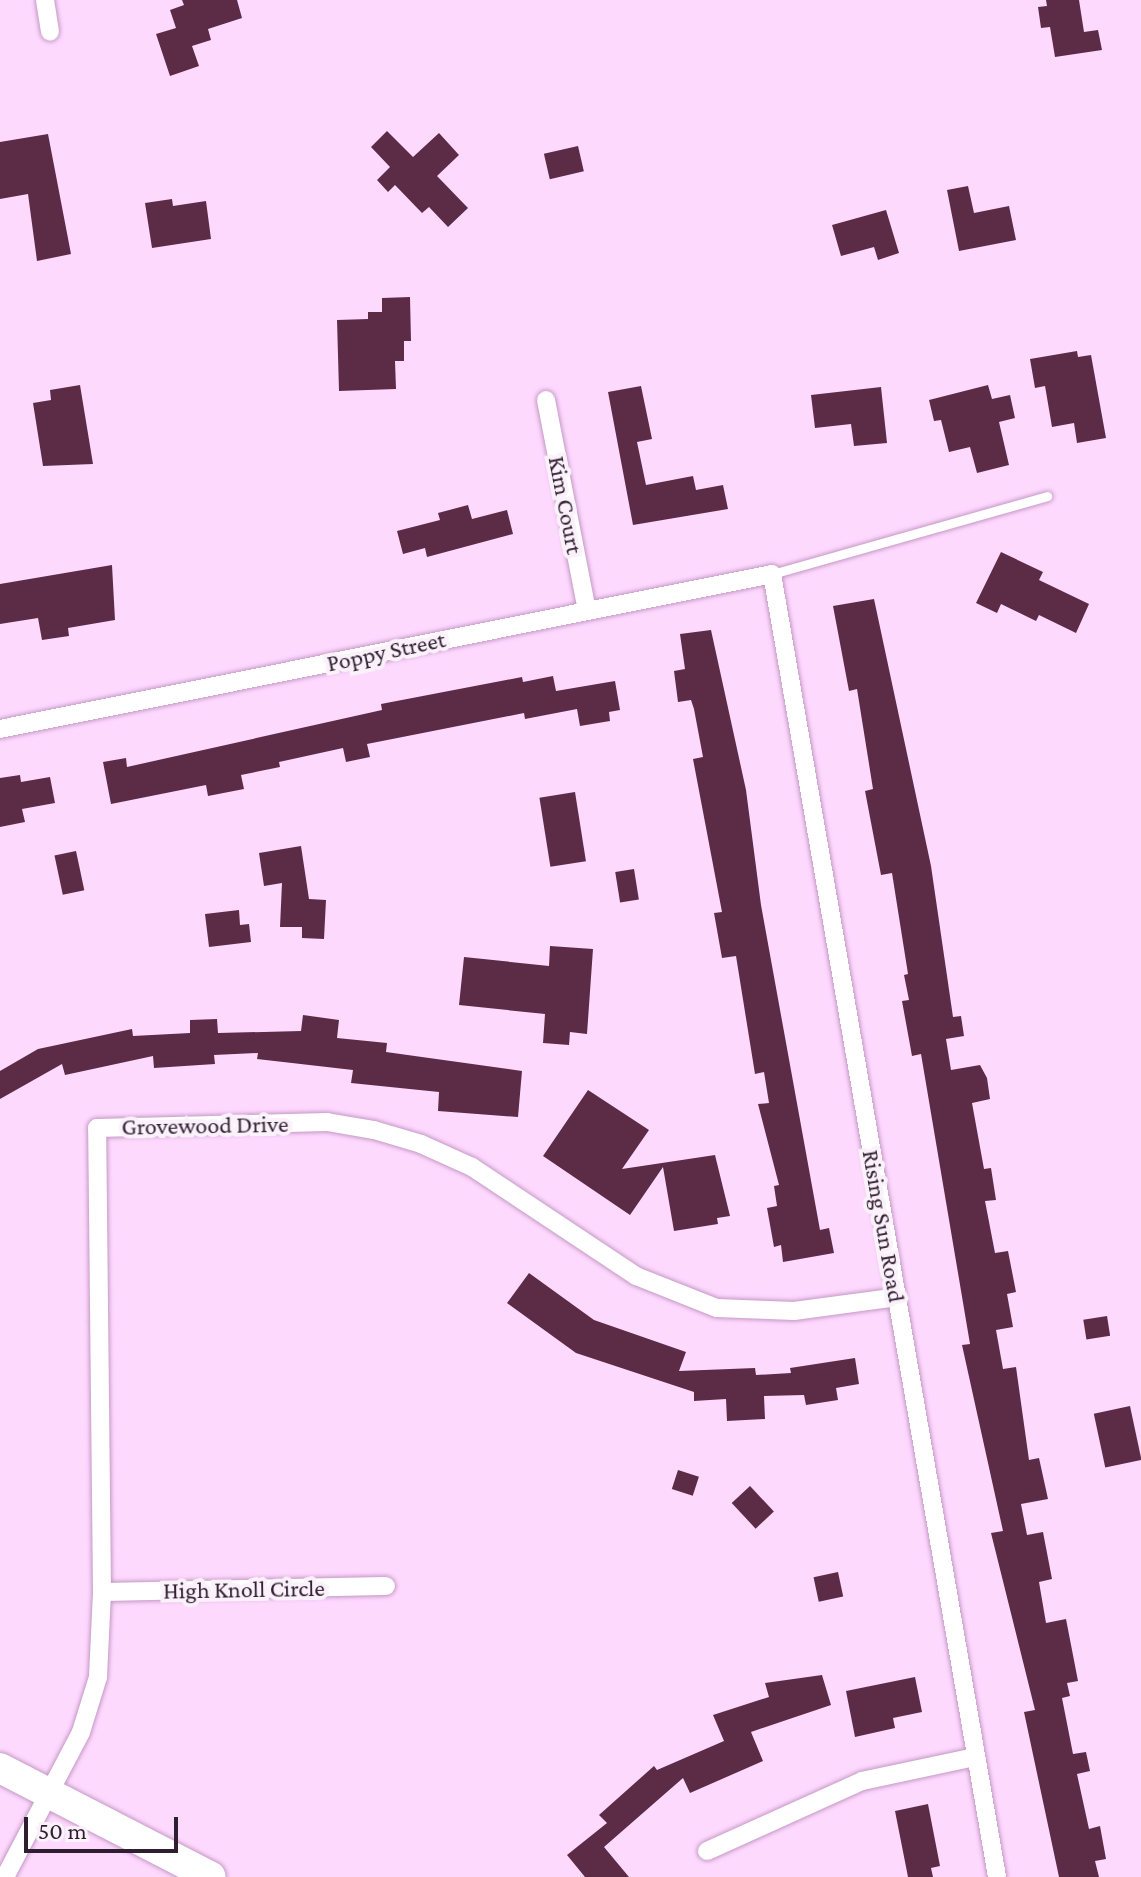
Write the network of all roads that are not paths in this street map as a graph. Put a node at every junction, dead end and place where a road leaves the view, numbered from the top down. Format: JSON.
{"nodes":[{"id":1,"x":45,"y":0,"type":"edge"},
{"id":2,"x":50,"y":32,"type":"dead end"},
{"id":3,"x":546,"y":400,"type":"dead end"},
{"id":4,"x":1047,"y":496,"type":"dead end"},
{"id":5,"x":772,"y":574,"type":"junction"},
{"id":6,"x":587,"y":610,"type":"junction"},
{"id":7,"x":0,"y":729,"type":"edge"},
{"id":8,"x":897,"y":1297,"type":"junction"},
{"id":9,"x":386,"y":1586,"type":"dead end"},
{"id":10,"x":102,"y":1592,"type":"junction"},
{"id":11,"x":975,"y":1757,"type":"junction"},
{"id":12,"x":0,"y":1768,"type":"edge"},
{"id":13,"x":47,"y":1796,"type":"junction"},
{"id":14,"x":707,"y":1851,"type":"dead end"},
{"id":15,"x":5,"y":1877,"type":"edge"},
{"id":16,"x":211,"y":1877,"type":"edge"},
{"id":17,"x":997,"y":1877,"type":"edge"}],
"edges":[{"from":1,"to":2,"type":"street"},
{"from":3,"to":6,"type":"street","name":"Kim Court"},
{"from":4,"to":5,"type":"lane"},
{"from":5,"to":6,"type":"street","name":"Poppy Street"},
{"from":5,"to":8,"type":"street","name":"Rising Sun Road"},
{"from":6,"to":7,"type":"street","name":"Poppy Street"},
{"from":8,"to":10,"type":"street","name":"Grovewood Drive"},
{"from":8,"to":11,"type":"street","name":"Rising Sun Road"},
{"from":9,"to":10,"type":"street","name":"High Knoll Circle"},
{"from":10,"to":13,"type":"street","name":"Grovewood Drive"},
{"from":11,"to":14,"type":"street"},
{"from":11,"to":17,"type":"street","name":"Rising Sun Road"},
{"from":12,"to":13,"type":"main road"},
{"from":13,"to":15,"type":"street","name":"Grovewood Drive"},
{"from":13,"to":16,"type":"main road"}]}
